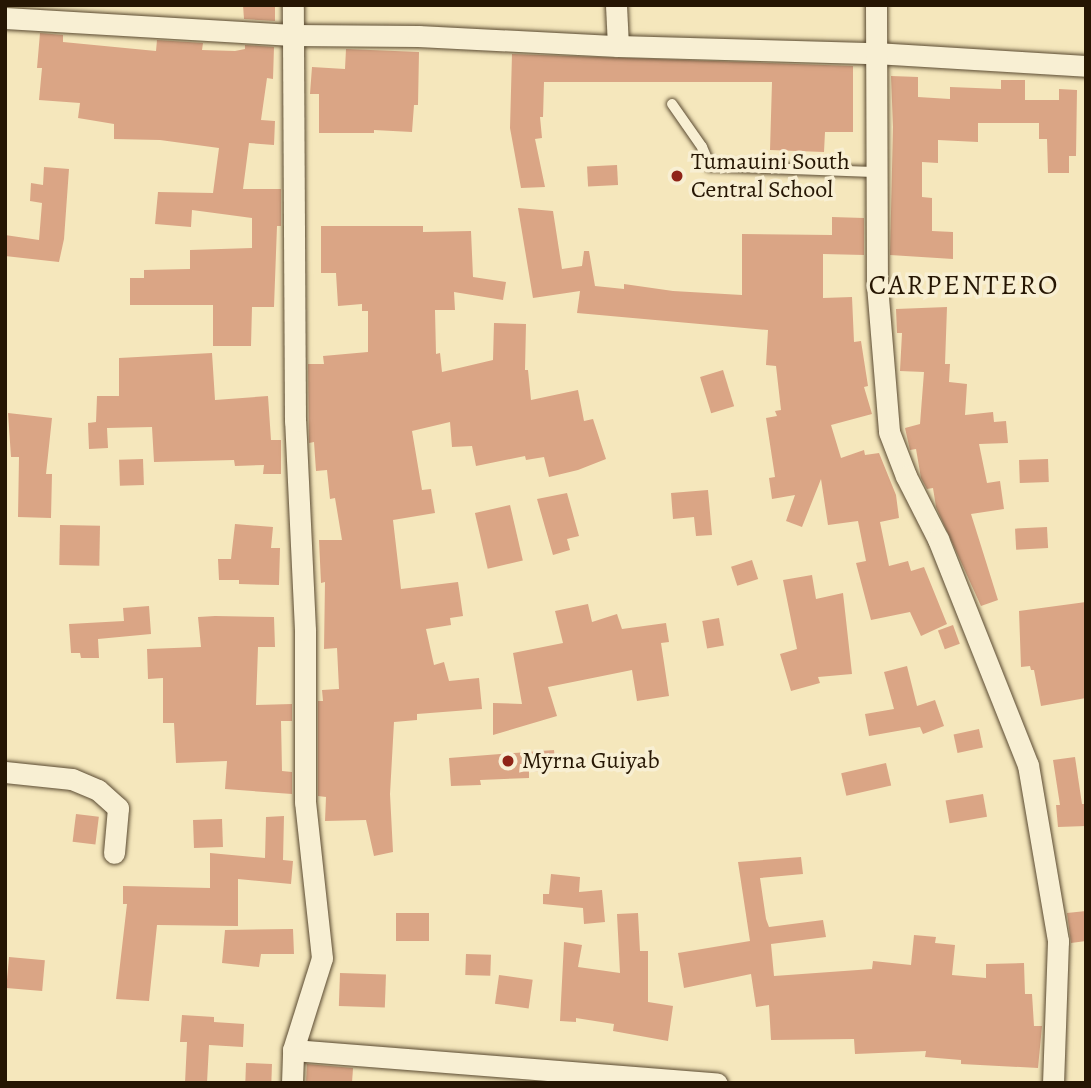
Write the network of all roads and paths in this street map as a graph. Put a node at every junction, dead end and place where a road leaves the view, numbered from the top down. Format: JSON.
{"nodes":[{"id":1,"x":293,"y":5,"type":"edge"},
{"id":2,"x":616,"y":5,"type":"edge"},
{"id":3,"x":876,"y":5,"type":"edge"},
{"id":4,"x":5,"y":18,"type":"edge"},
{"id":5,"x":292,"y":35,"type":"junction"},
{"id":6,"x":618,"y":46,"type":"junction"},
{"id":7,"x":875,"y":53,"type":"junction"},
{"id":8,"x":1086,"y":66,"type":"edge"},
{"id":9,"x":672,"y":103,"type":"dead end"},
{"id":10,"x":875,"y":172,"type":"junction"},
{"id":11,"x":5,"y":772,"type":"edge"},
{"id":12,"x":114,"y":853,"type":"dead end"},
{"id":13,"x":293,"y":1050,"type":"junction"},
{"id":14,"x":292,"y":1083,"type":"edge"},
{"id":15,"x":717,"y":1083,"type":"edge"},
{"id":16,"x":1053,"y":1083,"type":"edge"}],
"edges":[{"from":1,"to":5,"type":"street"},
{"from":2,"to":6,"type":"street"},
{"from":3,"to":7,"type":"street"},
{"from":4,"to":5,"type":"street"},
{"from":5,"to":6,"type":"street"},
{"from":5,"to":13,"type":"street"},
{"from":6,"to":7,"type":"street"},
{"from":7,"to":8,"type":"street"},
{"from":7,"to":10,"type":"street"},
{"from":9,"to":10,"type":"lane"},
{"from":10,"to":16,"type":"street"},
{"from":11,"to":12,"type":"street"},
{"from":13,"to":14,"type":"street"},
{"from":13,"to":15,"type":"street"}]}
